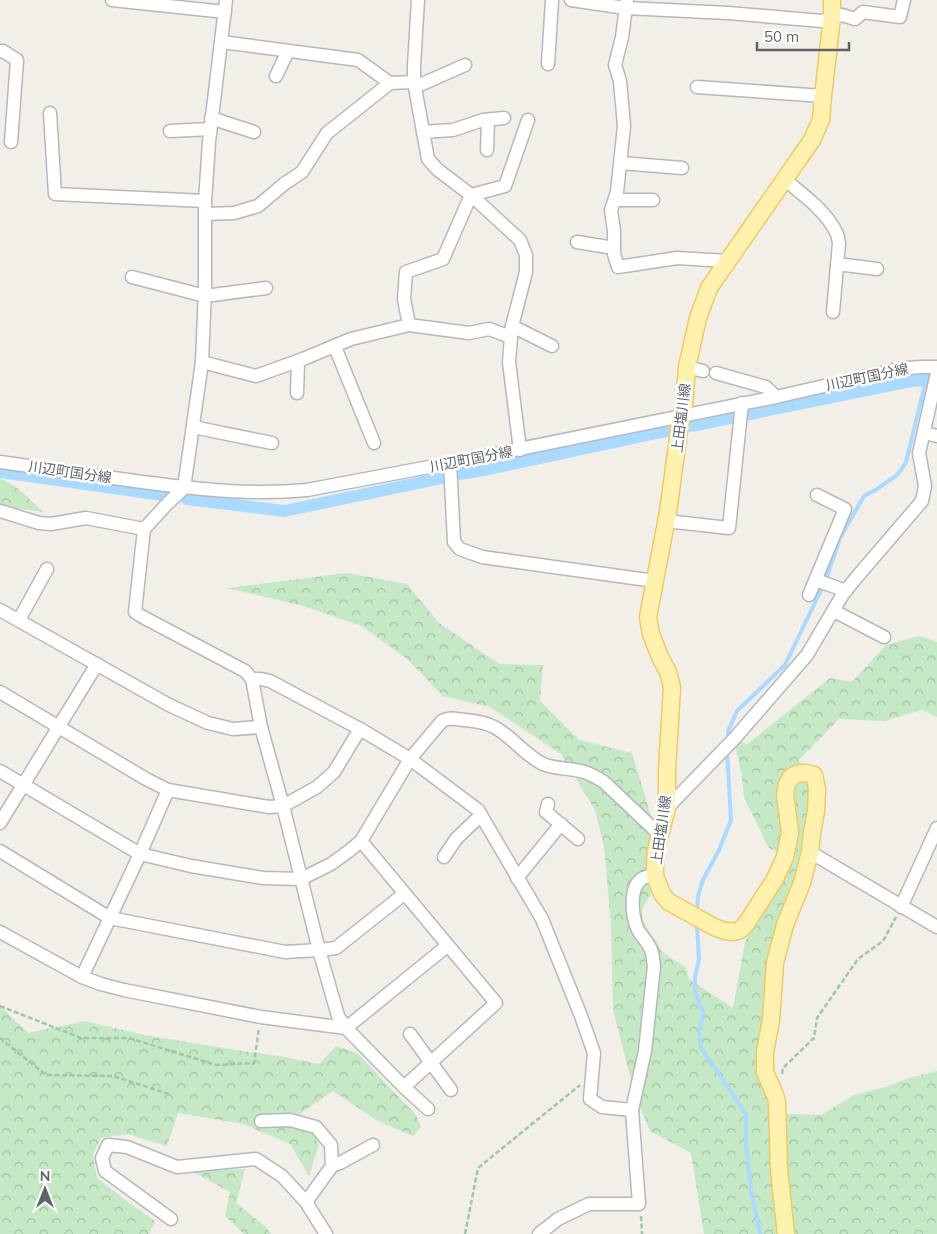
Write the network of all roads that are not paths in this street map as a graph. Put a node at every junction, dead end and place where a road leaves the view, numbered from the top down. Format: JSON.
{"nodes":[{"id":1,"x":112,"y":0,"type":"edge"},
{"id":2,"x":418,"y":0,"type":"edge"},
{"id":3,"x":552,"y":0,"type":"edge"},
{"id":4,"x":571,"y":0,"type":"edge"},
{"id":5,"x":832,"y":0,"type":"edge"},
{"id":6,"x":904,"y":0,"type":"edge"},
{"id":7,"x":627,"y":4,"type":"edge"},
{"id":8,"x":226,"y":6,"type":"edge"},
{"id":9,"x":832,"y":18,"type":"junction"},
{"id":10,"x":222,"y":42,"type":"junction"},
{"id":11,"x":0,"y":51,"type":"edge"},
{"id":12,"x":288,"y":51,"type":"junction"},
{"id":13,"x":548,"y":64,"type":"dead end"},
{"id":14,"x":465,"y":65,"type":"dead end"},
{"id":15,"x":276,"y":76,"type":"dead end"},
{"id":16,"x":414,"y":82,"type":"junction"},
{"id":17,"x":390,"y":83,"type":"junction"},
{"id":18,"x":697,"y":86,"type":"dead end"},
{"id":19,"x":822,"y":96,"type":"junction"},
{"id":20,"x":50,"y":112,"type":"dead end"},
{"id":21,"x":504,"y":118,"type":"dead end"},
{"id":22,"x":488,"y":120,"type":"junction"},
{"id":23,"x":528,"y":120,"type":"dead end"},
{"id":24,"x":211,"y":123,"type":"junction"},
{"id":25,"x":170,"y":131,"type":"dead end"},
{"id":26,"x":254,"y":132,"type":"dead end"},
{"id":27,"x":424,"y":132,"type":"junction"},
{"id":28,"x":11,"y":142,"type":"dead end"},
{"id":29,"x":487,"y":150,"type":"dead end"},
{"id":30,"x":621,"y":163,"type":"junction"},
{"id":31,"x":682,"y":168,"type":"dead end"},
{"id":32,"x":784,"y":179,"type":"junction"},
{"id":33,"x":471,"y":195,"type":"junction"},
{"id":34,"x":615,"y":200,"type":"junction"},
{"id":35,"x":653,"y":200,"type":"dead end"},
{"id":36,"x":205,"y":201,"type":"junction"},
{"id":37,"x":206,"y":214,"type":"junction"},
{"id":38,"x":577,"y":242,"type":"dead end"},
{"id":39,"x":614,"y":248,"type":"junction"},
{"id":40,"x":727,"y":261,"type":"junction"},
{"id":41,"x":837,"y":264,"type":"junction"},
{"id":42,"x":877,"y":269,"type":"dead end"},
{"id":43,"x":132,"y":277,"type":"dead end"},
{"id":44,"x":266,"y":288,"type":"dead end"},
{"id":45,"x":205,"y":296,"type":"junction"},
{"id":46,"x":833,"y":312,"type":"dead end"},
{"id":47,"x":410,"y":325,"type":"junction"},
{"id":48,"x":512,"y":331,"type":"junction"},
{"id":49,"x":552,"y":346,"type":"dead end"},
{"id":50,"x":336,"y":347,"type":"junction"},
{"id":51,"x":298,"y":361,"type":"junction"},
{"id":52,"x":202,"y":362,"type":"junction"},
{"id":53,"x":687,"y":367,"type":"junction"},
{"id":54,"x":936,"y":376,"type":"edge"},
{"id":55,"x":298,"y":393,"type":"dead end"},
{"id":56,"x":776,"y":397,"type":"junction"},
{"id":57,"x":742,"y":403,"type":"junction"},
{"id":58,"x":681,"y":416,"type":"junction"},
{"id":59,"x":193,"y":427,"type":"junction"},
{"id":60,"x":934,"y":435,"type":"edge"},
{"id":61,"x":272,"y":443,"type":"dead end"},
{"id":62,"x":374,"y":443,"type":"dead end"},
{"id":63,"x":520,"y":450,"type":"junction"},
{"id":64,"x":0,"y":462,"type":"edge"},
{"id":65,"x":450,"y":463,"type":"junction"},
{"id":66,"x":184,"y":488,"type":"junction"},
{"id":67,"x":816,"y":495,"type":"dead end"},
{"id":68,"x":0,"y":511,"type":"edge"},
{"id":69,"x":666,"y":521,"type":"junction"},
{"id":70,"x":144,"y":529,"type":"junction"},
{"id":71,"x":47,"y":569,"type":"dead end"},
{"id":72,"x":816,"y":580,"type":"junction"},
{"id":73,"x":655,"y":581,"type":"junction"},
{"id":74,"x":846,"y":591,"type":"junction"},
{"id":75,"x":809,"y":595,"type":"dead end"},
{"id":76,"x":0,"y":610,"type":"edge"},
{"id":77,"x":834,"y":611,"type":"junction"},
{"id":78,"x":19,"y":620,"type":"junction"},
{"id":79,"x":884,"y":637,"type":"dead end"},
{"id":80,"x":97,"y":664,"type":"junction"},
{"id":81,"x":252,"y":679,"type":"junction"},
{"id":82,"x":0,"y":692,"type":"edge"},
{"id":83,"x":59,"y":726,"type":"junction"},
{"id":84,"x":261,"y":727,"type":"junction"},
{"id":85,"x":360,"y":729,"type":"junction"},
{"id":86,"x":410,"y":759,"type":"junction"},
{"id":87,"x":0,"y":771,"type":"edge"},
{"id":88,"x":24,"y":785,"type":"junction"},
{"id":89,"x":168,"y":790,"type":"junction"},
{"id":90,"x":548,"y":804,"type":"dead end"},
{"id":91,"x":283,"y":806,"type":"junction"},
{"id":92,"x":667,"y":808,"type":"junction"},
{"id":93,"x":481,"y":816,"type":"junction"},
{"id":94,"x":0,"y":823,"type":"edge"},
{"id":95,"x":561,"y":824,"type":"junction"},
{"id":96,"x":937,"y":828,"type":"edge"},
{"id":97,"x":660,"y":835,"type":"junction"},
{"id":98,"x":578,"y":839,"type":"dead end"},
{"id":99,"x":361,"y":841,"type":"junction"},
{"id":100,"x":0,"y":851,"type":"edge"},
{"id":101,"x":810,"y":852,"type":"junction"},
{"id":102,"x":140,"y":854,"type":"junction"},
{"id":103,"x":444,"y":857,"type":"dead end"},
{"id":104,"x":655,"y":876,"type":"junction"},
{"id":105,"x":301,"y":878,"type":"junction"},
{"id":106,"x":517,"y":878,"type":"junction"},
{"id":107,"x":404,"y":894,"type":"junction"},
{"id":108,"x":901,"y":907,"type":"junction"},
{"id":109,"x":110,"y":918,"type":"junction"},
{"id":110,"x":937,"y":927,"type":"edge"},
{"id":111,"x":0,"y":932,"type":"edge"},
{"id":112,"x":447,"y":946,"type":"junction"},
{"id":113,"x":319,"y":950,"type":"junction"},
{"id":114,"x":82,"y":977,"type":"junction"},
{"id":115,"x":346,"y":1028,"type":"junction"},
{"id":116,"x":410,"y":1034,"type":"dead end"},
{"id":117,"x":431,"y":1063,"type":"junction"},
{"id":118,"x":404,"y":1087,"type":"junction"},
{"id":119,"x":451,"y":1090,"type":"dead end"},
{"id":120,"x":428,"y":1109,"type":"dead end"},
{"id":121,"x":632,"y":1110,"type":"junction"},
{"id":122,"x":261,"y":1121,"type":"dead end"},
{"id":123,"x":374,"y":1145,"type":"dead end"},
{"id":124,"x":332,"y":1166,"type":"junction"},
{"id":125,"x":306,"y":1202,"type":"junction"},
{"id":126,"x":172,"y":1219,"type":"dead end"},
{"id":127,"x":326,"y":1234,"type":"edge"},
{"id":128,"x":539,"y":1234,"type":"edge"},
{"id":129,"x":786,"y":1234,"type":"edge"}],
"edges":[{"from":1,"to":8,"type":"street"},
{"from":2,"to":16,"type":"street"},
{"from":3,"to":13,"type":"street"},
{"from":4,"to":7,"type":"street"},
{"from":5,"to":9,"type":"main road","name":"上田塩川線"},
{"from":6,"to":9,"type":"street"},
{"from":7,"to":9,"type":"street"},
{"from":7,"to":30,"type":"street"},
{"from":8,"to":10,"type":"street"},
{"from":9,"to":19,"type":"main road","name":"上田塩川線"},
{"from":10,"to":12,"type":"street"},
{"from":10,"to":24,"type":"street"},
{"from":11,"to":28,"type":"street"},
{"from":12,"to":15,"type":"street"},
{"from":12,"to":17,"type":"street"},
{"from":14,"to":16,"type":"street"},
{"from":16,"to":17,"type":"street"},
{"from":16,"to":27,"type":"street"},
{"from":17,"to":37,"type":"street"},
{"from":18,"to":19,"type":"street"},
{"from":19,"to":32,"type":"main road","name":"上田塩川線"},
{"from":20,"to":36,"type":"street"},
{"from":21,"to":22,"type":"street"},
{"from":22,"to":27,"type":"street"},
{"from":22,"to":29,"type":"street"},
{"from":23,"to":33,"type":"street"},
{"from":24,"to":25,"type":"street"},
{"from":24,"to":26,"type":"street"},
{"from":24,"to":36,"type":"street"},
{"from":27,"to":33,"type":"street"},
{"from":30,"to":31,"type":"street"},
{"from":30,"to":34,"type":"street"},
{"from":32,"to":40,"type":"main road","name":"上田塩川線"},
{"from":32,"to":41,"type":"street"},
{"from":33,"to":47,"type":"street"},
{"from":33,"to":48,"type":"street"},
{"from":34,"to":35,"type":"street"},
{"from":34,"to":39,"type":"street"},
{"from":36,"to":37,"type":"street"},
{"from":37,"to":45,"type":"street"},
{"from":38,"to":39,"type":"street"},
{"from":39,"to":40,"type":"street"},
{"from":40,"to":53,"type":"main road","name":"上田塩川線"},
{"from":41,"to":42,"type":"street"},
{"from":41,"to":46,"type":"street"},
{"from":43,"to":45,"type":"street"},
{"from":44,"to":45,"type":"street"},
{"from":45,"to":52,"type":"street"},
{"from":47,"to":48,"type":"street"},
{"from":47,"to":50,"type":"street"},
{"from":48,"to":49,"type":"street"},
{"from":48,"to":63,"type":"street"},
{"from":50,"to":51,"type":"street"},
{"from":50,"to":62,"type":"street"},
{"from":51,"to":52,"type":"street"},
{"from":51,"to":55,"type":"street"},
{"from":52,"to":59,"type":"street"},
{"from":53,"to":56,"type":"street"},
{"from":53,"to":58,"type":"main road","name":"上田塩川線"},
{"from":54,"to":56,"type":"street","name":"川辺町国分線"},
{"from":54,"to":60,"type":"street"},
{"from":56,"to":57,"type":"street","name":"川辺町国分線"},
{"from":57,"to":58,"type":"street","name":"川辺町国分線"},
{"from":57,"to":69,"type":"street"},
{"from":58,"to":63,"type":"street","name":"川辺町国分線"},
{"from":58,"to":69,"type":"main road","name":"上田塩川線"},
{"from":59,"to":61,"type":"street"},
{"from":59,"to":66,"type":"street"},
{"from":60,"to":74,"type":"street"},
{"from":63,"to":65,"type":"street","name":"川辺町国分線"},
{"from":64,"to":66,"type":"street","name":"川辺町国分線"},
{"from":65,"to":66,"type":"street","name":"川辺町国分線"},
{"from":65,"to":73,"type":"street"},
{"from":66,"to":70,"type":"street"},
{"from":67,"to":72,"type":"street"},
{"from":68,"to":70,"type":"street"},
{"from":69,"to":73,"type":"main road","name":"上田塩川線"},
{"from":70,"to":81,"type":"street"},
{"from":71,"to":78,"type":"street"},
{"from":72,"to":74,"type":"street"},
{"from":72,"to":75,"type":"street"},
{"from":73,"to":92,"type":"main road","name":"上田塩川線"},
{"from":74,"to":77,"type":"street"},
{"from":76,"to":78,"type":"street"},
{"from":77,"to":79,"type":"street"},
{"from":77,"to":92,"type":"street"},
{"from":78,"to":80,"type":"street"},
{"from":80,"to":83,"type":"street"},
{"from":80,"to":84,"type":"street"},
{"from":81,"to":84,"type":"street"},
{"from":81,"to":85,"type":"street"},
{"from":82,"to":83,"type":"street"},
{"from":83,"to":88,"type":"street"},
{"from":83,"to":89,"type":"street"},
{"from":84,"to":91,"type":"street"},
{"from":85,"to":86,"type":"street"},
{"from":85,"to":91,"type":"street"},
{"from":86,"to":93,"type":"street"},
{"from":86,"to":97,"type":"street"},
{"from":86,"to":99,"type":"street"},
{"from":87,"to":88,"type":"street"},
{"from":88,"to":94,"type":"street"},
{"from":88,"to":102,"type":"street"},
{"from":89,"to":91,"type":"street"},
{"from":89,"to":102,"type":"street"},
{"from":90,"to":95,"type":"street"},
{"from":91,"to":105,"type":"street"},
{"from":92,"to":97,"type":"main road","name":"上田塩川線"},
{"from":93,"to":103,"type":"street"},
{"from":93,"to":106,"type":"street"},
{"from":95,"to":98,"type":"street"},
{"from":95,"to":106,"type":"street"},
{"from":96,"to":108,"type":"street"},
{"from":97,"to":104,"type":"main road","name":"上田塩川線"},
{"from":99,"to":105,"type":"street"},
{"from":99,"to":107,"type":"street"},
{"from":100,"to":109,"type":"street"},
{"from":101,"to":104,"type":"main road","name":"上田塩川線"},
{"from":101,"to":108,"type":"street"},
{"from":101,"to":129,"type":"main road","name":"上田塩川線"},
{"from":102,"to":105,"type":"street"},
{"from":102,"to":109,"type":"street"},
{"from":104,"to":121,"type":"street"},
{"from":105,"to":113,"type":"street"},
{"from":106,"to":121,"type":"street"},
{"from":107,"to":112,"type":"street"},
{"from":107,"to":113,"type":"street"},
{"from":108,"to":110,"type":"street"},
{"from":109,"to":113,"type":"street"},
{"from":109,"to":114,"type":"street"},
{"from":111,"to":114,"type":"street"},
{"from":112,"to":115,"type":"street"},
{"from":112,"to":117,"type":"street"},
{"from":113,"to":115,"type":"street"},
{"from":114,"to":115,"type":"street"},
{"from":115,"to":118,"type":"street"},
{"from":116,"to":117,"type":"street"},
{"from":117,"to":118,"type":"street"},
{"from":117,"to":119,"type":"street"},
{"from":118,"to":120,"type":"street"},
{"from":121,"to":128,"type":"street"},
{"from":122,"to":124,"type":"street"},
{"from":123,"to":124,"type":"street"},
{"from":124,"to":125,"type":"street"},
{"from":125,"to":126,"type":"street"},
{"from":125,"to":127,"type":"street"}]}
